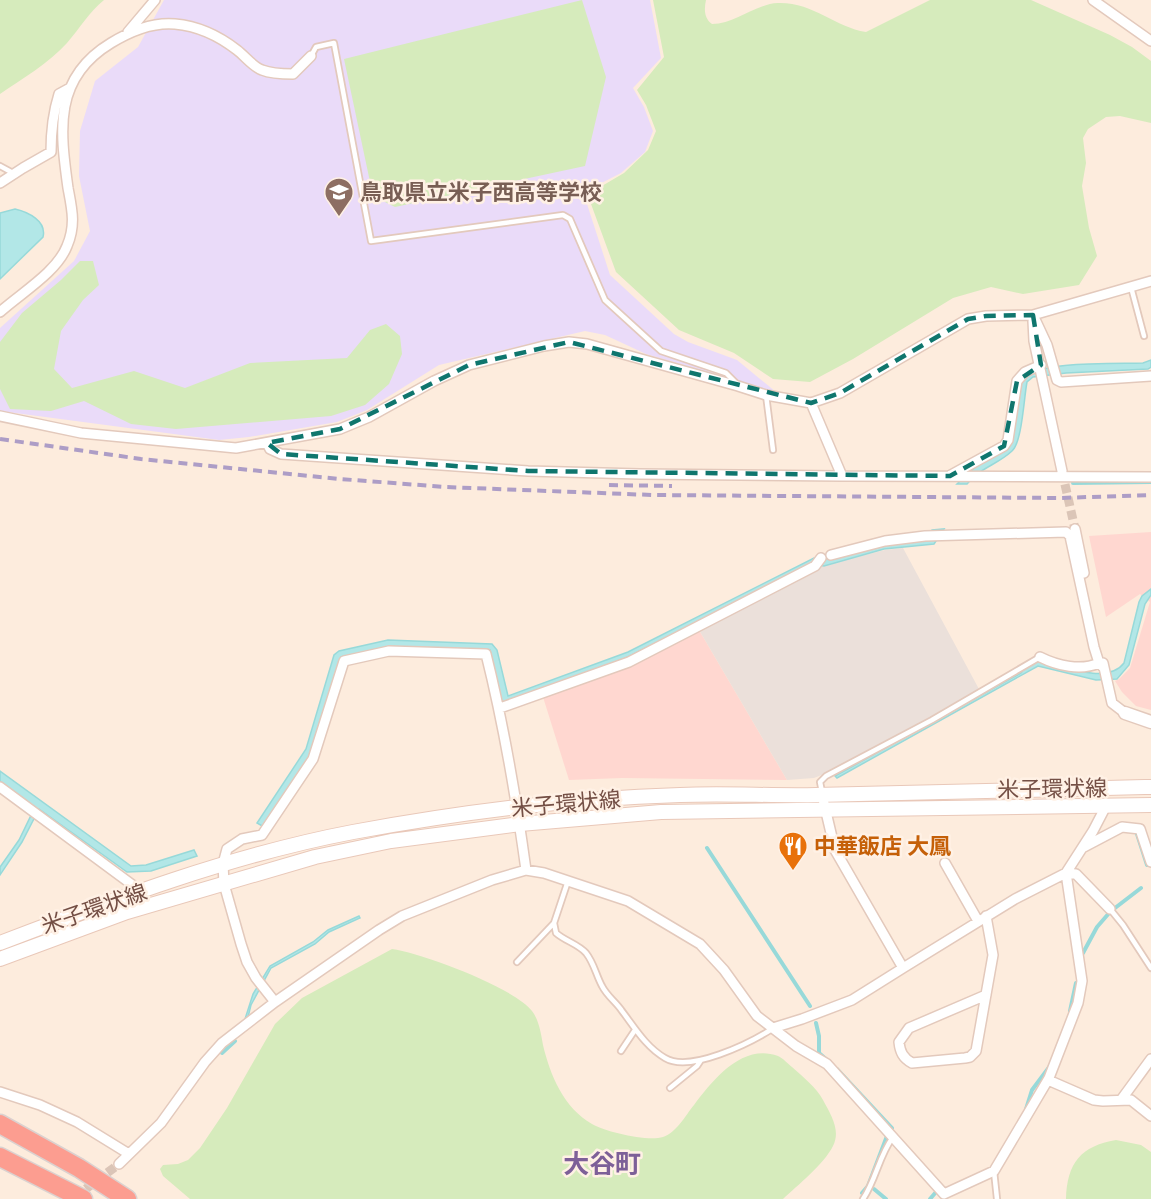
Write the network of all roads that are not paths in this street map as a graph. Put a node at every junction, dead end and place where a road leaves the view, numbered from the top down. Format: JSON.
{"nodes":[{"id":1,"x":155,"y":0,"type":"edge"},
{"id":2,"x":1093,"y":0,"type":"edge"},
{"id":3,"x":127,"y":33,"type":"junction"},
{"id":4,"x":1151,"y":41,"type":"edge"},
{"id":5,"x":311,"y":56,"type":"joint"},
{"id":6,"x":70,"y":88,"type":"junction"},
{"id":7,"x":0,"y":166,"type":"edge"},
{"id":8,"x":14,"y":174,"type":"junction"},
{"id":9,"x":0,"y":183,"type":"edge"},
{"id":10,"x":1151,"y":281,"type":"edge"},
{"id":11,"x":1131,"y":287,"type":"junction"},
{"id":12,"x":0,"y":312,"type":"edge"},
{"id":13,"x":1033,"y":315,"type":"junction"},
{"id":14,"x":1144,"y":336,"type":"dead end"},
{"id":15,"x":1041,"y":366,"type":"junction"},
{"id":16,"x":1151,"y":376,"type":"edge"},
{"id":17,"x":738,"y":386,"type":"junction"},
{"id":18,"x":766,"y":395,"type":"junction"},
{"id":19,"x":811,"y":403,"type":"junction"},
{"id":20,"x":0,"y":416,"type":"edge"},
{"id":21,"x":267,"y":443,"type":"junction"},
{"id":22,"x":773,"y":450,"type":"dead end"},
{"id":23,"x":1062,"y":471,"type":"tunnel mouth"},
{"id":24,"x":842,"y":476,"type":"junction"},
{"id":25,"x":950,"y":476,"type":"junction"},
{"id":26,"x":1151,"y":477,"type":"edge"},
{"id":27,"x":1075,"y":529,"type":"tunnel mouth"},
{"id":28,"x":1041,"y":657,"type":"joint"},
{"id":29,"x":1102,"y":667,"type":"junction"},
{"id":30,"x":500,"y":708,"type":"junction"},
{"id":31,"x":1125,"y":713,"type":"joint"},
{"id":32,"x":1151,"y":722,"type":"edge"},
{"id":33,"x":0,"y":787,"type":"edge"},
{"id":34,"x":1151,"y":787,"type":"edge"},
{"id":35,"x":822,"y":795,"type":"junction"},
{"id":36,"x":1151,"y":805,"type":"edge"},
{"id":37,"x":518,"y":806,"type":"junction"},
{"id":38,"x":1106,"y":806,"type":"junction"},
{"id":39,"x":825,"y":810,"type":"junction"},
{"id":40,"x":520,"y":824,"type":"junction"},
{"id":41,"x":1082,"y":848,"type":"junction"},
{"id":42,"x":1151,"y":862,"type":"edge"},
{"id":43,"x":945,"y":863,"type":"dead end"},
{"id":44,"x":223,"y":864,"type":"junction"},
{"id":45,"x":526,"y":870,"type":"junction"},
{"id":46,"x":1066,"y":873,"type":"junction"},
{"id":47,"x":568,"y":881,"type":"junction"},
{"id":48,"x":224,"y":884,"type":"junction"},
{"id":49,"x":142,"y":892,"type":"junction"},
{"id":50,"x":1110,"y":909,"type":"joint"},
{"id":51,"x":982,"y":918,"type":"junction"},
{"id":52,"x":554,"y":923,"type":"junction"},
{"id":53,"x":0,"y":942,"type":"edge"},
{"id":54,"x":0,"y":959,"type":"edge"},
{"id":55,"x":517,"y":962,"type":"dead end"},
{"id":56,"x":903,"y":968,"type":"junction"},
{"id":57,"x":1151,"y":968,"type":"edge"},
{"id":58,"x":986,"y":995,"type":"junction"},
{"id":59,"x":275,"y":1002,"type":"junction"},
{"id":60,"x":773,"y":1028,"type":"junction"},
{"id":61,"x":635,"y":1030,"type":"junction"},
{"id":62,"x":621,"y":1051,"type":"dead end"},
{"id":63,"x":701,"y":1059,"type":"junction"},
{"id":64,"x":1151,"y":1059,"type":"edge"},
{"id":65,"x":1048,"y":1080,"type":"junction"},
{"id":66,"x":670,"y":1088,"type":"dead end"},
{"id":67,"x":0,"y":1092,"type":"edge"},
{"id":68,"x":1121,"y":1100,"type":"junction"},
{"id":69,"x":1151,"y":1116,"type":"edge"},
{"id":70,"x":0,"y":1124,"type":"edge"},
{"id":71,"x":893,"y":1137,"type":"junction"},
{"id":72,"x":129,"y":1154,"type":"junction"},
{"id":73,"x":0,"y":1157,"type":"edge"},
{"id":74,"x":119,"y":1164,"type":"tunnel mouth"},
{"id":75,"x":0,"y":1170,"type":"edge"},
{"id":76,"x":994,"y":1171,"type":"junction"},
{"id":77,"x":941,"y":1196,"type":"edge"},
{"id":78,"x":66,"y":1199,"type":"edge"},
{"id":79,"x":83,"y":1199,"type":"edge"},
{"id":80,"x":127,"y":1199,"type":"edge"},
{"id":81,"x":863,"y":1199,"type":"edge"},
{"id":82,"x":997,"y":1199,"type":"edge"}],
"edges":[{"from":1,"to":3,"type":"street"},
{"from":2,"to":4,"type":"street"},
{"from":3,"to":5,"type":"street"},
{"from":3,"to":6,"type":"street"},
{"from":5,"to":17,"type":"lane"},
{"from":6,"to":8,"type":"street"},
{"from":6,"to":12,"type":"street"},
{"from":7,"to":8,"type":"lane"},
{"from":8,"to":9,"type":"street"},
{"from":10,"to":11,"type":"street"},
{"from":11,"to":13,"type":"street"},
{"from":11,"to":14,"type":"lane"},
{"from":13,"to":15,"type":"street"},
{"from":13,"to":16,"type":"street"},
{"from":13,"to":19,"type":"street"},
{"from":15,"to":23,"type":"street"},
{"from":15,"to":25,"type":"street"},
{"from":17,"to":18,"type":"street"},
{"from":17,"to":21,"type":"street"},
{"from":18,"to":19,"type":"street"},
{"from":18,"to":22,"type":"lane"},
{"from":19,"to":24,"type":"street"},
{"from":20,"to":21,"type":"street"},
{"from":21,"to":24,"type":"street"},
{"from":24,"to":25,"type":"street"},
{"from":25,"to":26,"type":"street"},
{"from":27,"to":29,"type":"street"},
{"from":28,"to":29,"type":"street"},
{"from":28,"to":35,"type":"lane"},
{"from":29,"to":30,"type":"street"},
{"from":29,"to":31,"type":"street"},
{"from":30,"to":37,"type":"street"},
{"from":30,"to":44,"type":"street"},
{"from":31,"to":32,"type":"street"},
{"from":33,"to":49,"type":"street"},
{"from":34,"to":35,"type":"main road","name":"米子環状線"},
{"from":35,"to":37,"type":"main road","name":"米子環状線"},
{"from":35,"to":39,"type":"street"},
{"from":36,"to":38,"type":"main road","name":"米子環状線"},
{"from":37,"to":40,"type":"street"},
{"from":37,"to":44,"type":"main road","name":"米子環状線"},
{"from":38,"to":39,"type":"main road","name":"米子環状線"},
{"from":38,"to":41,"type":"street"},
{"from":39,"to":40,"type":"main road","name":"米子環状線"},
{"from":39,"to":56,"type":"street"},
{"from":40,"to":45,"type":"street"},
{"from":40,"to":48,"type":"main road","name":"米子環状線"},
{"from":41,"to":42,"type":"street"},
{"from":41,"to":46,"type":"street"},
{"from":43,"to":51,"type":"street"},
{"from":44,"to":48,"type":"street"},
{"from":44,"to":49,"type":"main road","name":"米子環状線"},
{"from":45,"to":47,"type":"street"},
{"from":45,"to":59,"type":"street"},
{"from":46,"to":50,"type":"street"},
{"from":46,"to":51,"type":"street"},
{"from":46,"to":65,"type":"street"},
{"from":47,"to":52,"type":"lane"},
{"from":47,"to":60,"type":"street"},
{"from":48,"to":54,"type":"main road","name":"米子環状線"},
{"from":48,"to":59,"type":"street"},
{"from":49,"to":53,"type":"main road","name":"米子環状線"},
{"from":50,"to":57,"type":"lane"},
{"from":51,"to":56,"type":"street"},
{"from":51,"to":58,"type":"street"},
{"from":52,"to":55,"type":"lane"},
{"from":52,"to":61,"type":"lane"},
{"from":56,"to":60,"type":"street"},
{"from":58,"to":58,"type":"street"},
{"from":59,"to":72,"type":"street"},
{"from":60,"to":63,"type":"lane"},
{"from":60,"to":71,"type":"street"},
{"from":61,"to":62,"type":"lane"},
{"from":61,"to":63,"type":"lane"},
{"from":63,"to":66,"type":"lane"},
{"from":64,"to":68,"type":"street"},
{"from":65,"to":68,"type":"street"},
{"from":65,"to":76,"type":"street"},
{"from":67,"to":72,"type":"street"},
{"from":68,"to":69,"type":"street"},
{"from":70,"to":80,"type":"highway"},
{"from":71,"to":77,"type":"street"},
{"from":71,"to":81,"type":"lane"},
{"from":72,"to":74,"type":"street"},
{"from":73,"to":79,"type":"highway"},
{"from":75,"to":78,"type":"highway"},
{"from":76,"to":77,"type":"street"},
{"from":76,"to":82,"type":"lane"}]}
